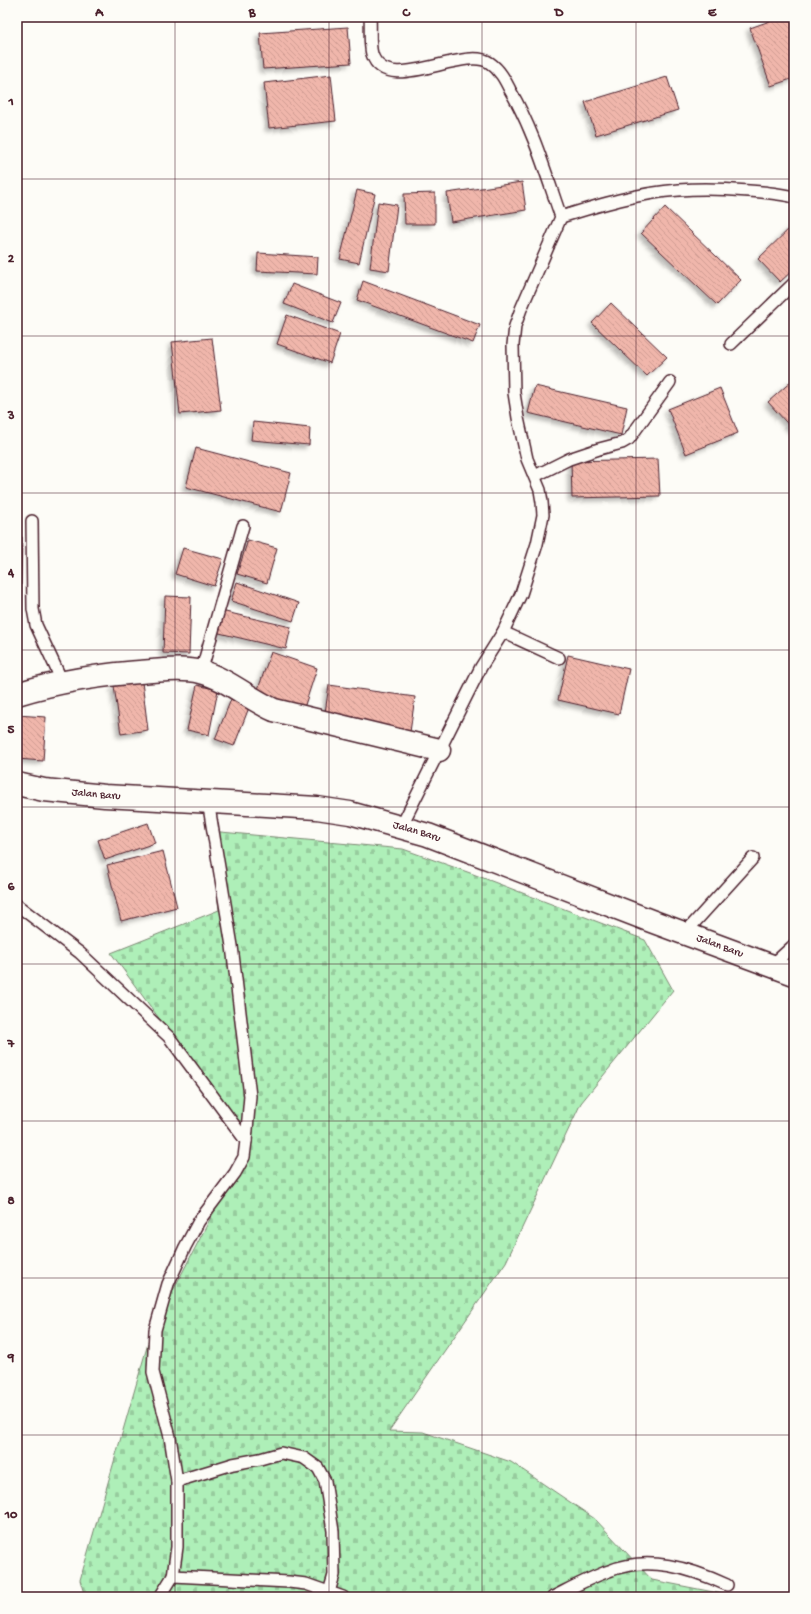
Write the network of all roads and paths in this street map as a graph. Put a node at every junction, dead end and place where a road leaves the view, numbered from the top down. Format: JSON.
{"nodes":[{"id":1,"x":370,"y":17,"type":"edge"},
{"id":2,"x":794,"y":197,"type":"edge"},
{"id":3,"x":561,"y":217,"type":"junction"},
{"id":4,"x":794,"y":283,"type":"edge"},
{"id":5,"x":732,"y":344,"type":"dead end"},
{"id":6,"x":670,"y":382,"type":"dead end"},
{"id":7,"x":535,"y":476,"type":"junction"},
{"id":8,"x":32,"y":521,"type":"dead end"},
{"id":9,"x":243,"y":526,"type":"dead end"},
{"id":10,"x":503,"y":632,"type":"junction"},
{"id":11,"x":559,"y":658,"type":"dead end"},
{"id":12,"x":200,"y":672,"type":"junction"},
{"id":13,"x":62,"y":681,"type":"junction"},
{"id":14,"x":17,"y":694,"type":"edge"},
{"id":15,"x":439,"y":750,"type":"junction"},
{"id":16,"x":17,"y":784,"type":"edge"},
{"id":17,"x":208,"y":801,"type":"junction"},
{"id":18,"x":401,"y":827,"type":"junction"},
{"id":19,"x":753,"y":858,"type":"dead end"},
{"id":20,"x":17,"y":906,"type":"edge"},
{"id":21,"x":685,"y":933,"type":"junction"},
{"id":22,"x":794,"y":944,"type":"edge"},
{"id":23,"x":772,"y":966,"type":"junction"},
{"id":24,"x":794,"y":974,"type":"edge"},
{"id":25,"x":246,"y":1141,"type":"junction"},
{"id":26,"x":177,"y":1481,"type":"junction"},
{"id":27,"x":173,"y":1576,"type":"junction"},
{"id":28,"x":727,"y":1585,"type":"dead end"},
{"id":29,"x":329,"y":1592,"type":"junction"},
{"id":30,"x":160,"y":1597,"type":"edge"},
{"id":31,"x":343,"y":1597,"type":"edge"},
{"id":32,"x":553,"y":1597,"type":"edge"}],
"edges":[{"from":1,"to":3,"type":"lane"},
{"from":2,"to":3,"type":"lane"},
{"from":3,"to":7,"type":"lane"},
{"from":4,"to":5,"type":"lane"},
{"from":6,"to":7,"type":"lane"},
{"from":7,"to":10,"type":"lane"},
{"from":8,"to":13,"type":"lane"},
{"from":9,"to":12,"type":"lane"},
{"from":10,"to":11,"type":"lane"},
{"from":10,"to":15,"type":"lane"},
{"from":12,"to":13,"type":"street"},
{"from":12,"to":15,"type":"street"},
{"from":13,"to":14,"type":"street"},
{"from":15,"to":18,"type":"lane"},
{"from":16,"to":17,"type":"street","name":"Jalan Baru"},
{"from":17,"to":18,"type":"street","name":"Jalan Baru"},
{"from":17,"to":25,"type":"lane"},
{"from":18,"to":21,"type":"street","name":"Jalan Baru"},
{"from":19,"to":21,"type":"lane"},
{"from":20,"to":25,"type":"lane"},
{"from":21,"to":23,"type":"street","name":"Jalan Baru"},
{"from":22,"to":23,"type":"lane"},
{"from":23,"to":24,"type":"street","name":"Jalan Baru"},
{"from":25,"to":26,"type":"lane"},
{"from":26,"to":27,"type":"lane"},
{"from":26,"to":29,"type":"lane"},
{"from":27,"to":29,"type":"lane"},
{"from":27,"to":30,"type":"lane"},
{"from":28,"to":32,"type":"lane"},
{"from":29,"to":31,"type":"lane"}]}
